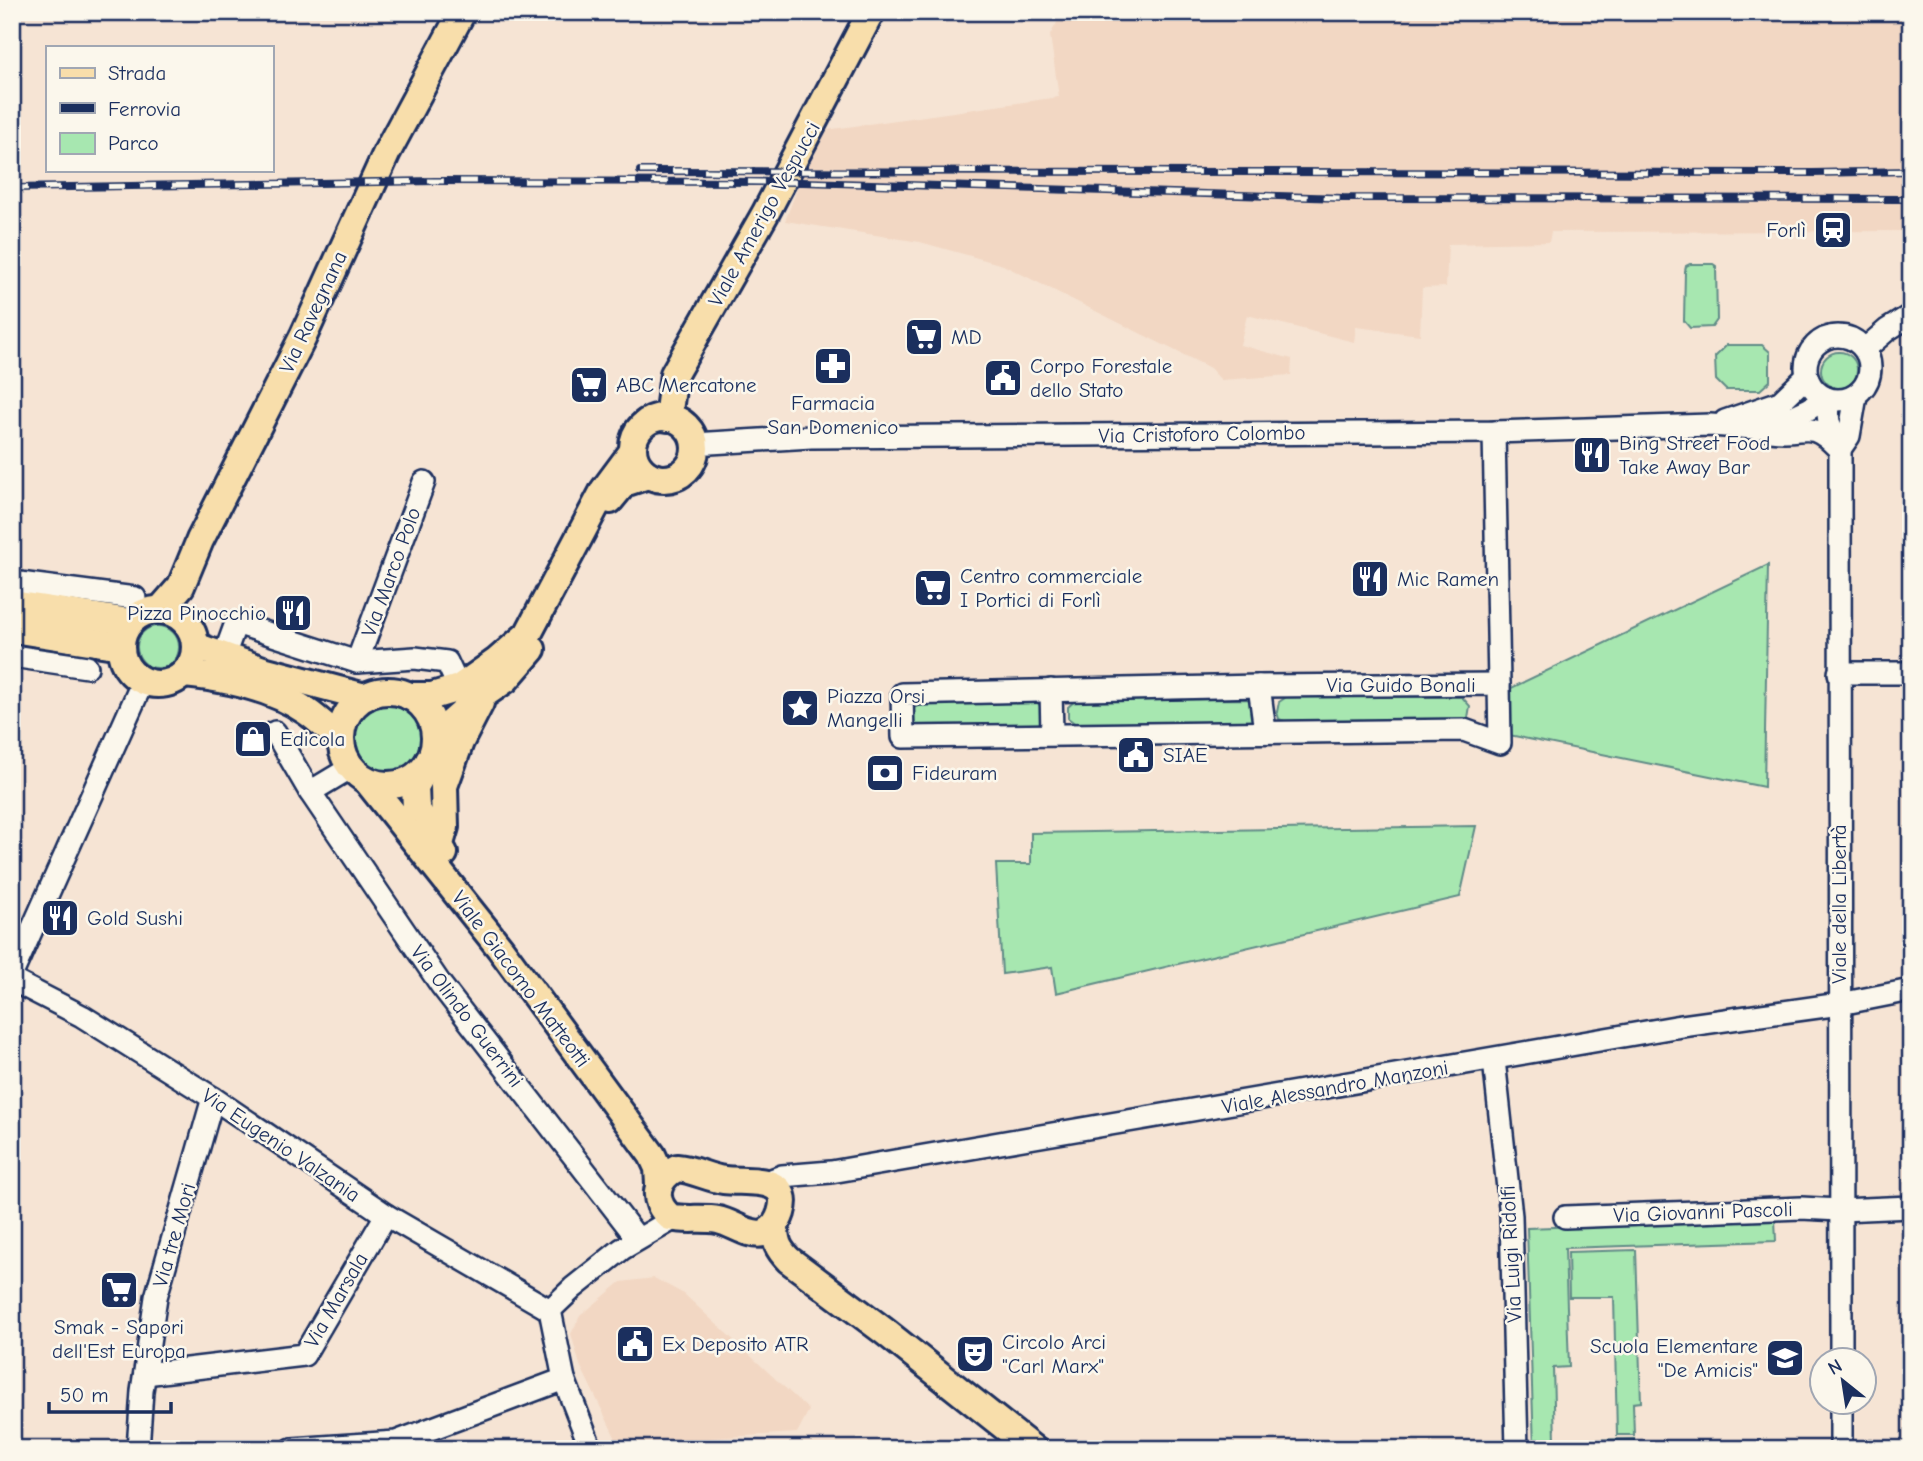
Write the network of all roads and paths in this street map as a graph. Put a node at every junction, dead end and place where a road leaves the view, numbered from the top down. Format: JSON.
{"nodes":[{"id":1,"x":462,"y":12,"type":"edge"},
{"id":2,"x":871,"y":12,"type":"edge"},
{"id":3,"x":1911,"y":315,"type":"edge"},
{"id":4,"x":1865,"y":349,"type":"junction"},
{"id":5,"x":1807,"y":376,"type":"junction"},
{"id":6,"x":1856,"y":396,"type":"junction"},
{"id":7,"x":1826,"y":398,"type":"junction"},
{"id":8,"x":668,"y":418,"type":"junction"},
{"id":9,"x":1710,"y":425,"type":"junction"},
{"id":10,"x":1755,"y":428,"type":"junction"},
{"id":11,"x":1494,"y":432,"type":"junction"},
{"id":12,"x":694,"y":444,"type":"junction"},
{"id":13,"x":1840,"y":449,"type":"junction"},
{"id":14,"x":633,"y":451,"type":"junction"},
{"id":15,"x":648,"y":475,"type":"junction"},
{"id":16,"x":424,"y":482,"type":"dead end"},
{"id":17,"x":15,"y":600,"type":"edge"},
{"id":18,"x":160,"y":610,"type":"junction"},
{"id":19,"x":129,"y":622,"type":"junction"},
{"id":20,"x":195,"y":646,"type":"junction"},
{"id":21,"x":12,"y":656,"type":"edge"},
{"id":22,"x":224,"y":656,"type":"junction"},
{"id":23,"x":357,"y":662,"type":"junction"},
{"id":24,"x":87,"y":667,"type":"dead end"},
{"id":25,"x":1839,"y":673,"type":"junction"},
{"id":26,"x":1911,"y":673,"type":"edge"},
{"id":27,"x":184,"y":674,"type":"junction"},
{"id":28,"x":143,"y":681,"type":"junction"},
{"id":29,"x":1499,"y":684,"type":"junction"},
{"id":30,"x":1259,"y":686,"type":"junction"},
{"id":31,"x":1051,"y":690,"type":"junction"},
{"id":32,"x":471,"y":691,"type":"junction"},
{"id":33,"x":409,"y":696,"type":"junction"},
{"id":34,"x":365,"y":697,"type":"junction"},
{"id":35,"x":1265,"y":731,"type":"junction"},
{"id":36,"x":275,"y":732,"type":"dead end"},
{"id":37,"x":1052,"y":733,"type":"junction"},
{"id":38,"x":340,"y":740,"type":"junction"},
{"id":39,"x":432,"y":749,"type":"junction"},
{"id":40,"x":359,"y":775,"type":"junction"},
{"id":41,"x":310,"y":792,"type":"junction"},
{"id":42,"x":439,"y":847,"type":"junction"},
{"id":43,"x":12,"y":974,"type":"edge"},
{"id":44,"x":12,"y":980,"type":"edge"},
{"id":45,"x":1911,"y":990,"type":"edge"},
{"id":46,"x":1840,"y":1004,"type":"junction"},
{"id":47,"x":1494,"y":1060,"type":"junction"},
{"id":48,"x":213,"y":1098,"type":"junction"},
{"id":49,"x":774,"y":1189,"type":"junction"},
{"id":50,"x":667,"y":1193,"type":"junction"},
{"id":51,"x":1911,"y":1207,"type":"edge"},
{"id":52,"x":1840,"y":1210,"type":"junction"},
{"id":53,"x":386,"y":1215,"type":"junction"},
{"id":54,"x":1565,"y":1217,"type":"dead end"},
{"id":55,"x":764,"y":1230,"type":"junction"},
{"id":56,"x":628,"y":1241,"type":"junction"},
{"id":57,"x":550,"y":1310,"type":"junction"},
{"id":58,"x":1841,"y":1346,"type":"edge"},
{"id":59,"x":145,"y":1374,"type":"junction"},
{"id":60,"x":564,"y":1379,"type":"junction"},
{"id":61,"x":1841,"y":1416,"type":"edge"},
{"id":62,"x":138,"y":1449,"type":"edge"},
{"id":63,"x":292,"y":1449,"type":"edge"},
{"id":64,"x":591,"y":1449,"type":"edge"},
{"id":65,"x":1010,"y":1449,"type":"edge"},
{"id":66,"x":1033,"y":1449,"type":"edge"},
{"id":67,"x":1517,"y":1449,"type":"edge"},
{"id":68,"x":1841,"y":1449,"type":"edge"}],
"edges":[{"from":1,"to":18,"type":"main road","name":"Via Ravegnana"},
{"from":2,"to":8,"type":"main road","name":"Viale Amerigo Vespucci"},
{"from":3,"to":4,"type":"street"},
{"from":4,"to":5,"type":"street"},
{"from":4,"to":6,"type":"street"},
{"from":5,"to":7,"type":"street"},
{"from":5,"to":9,"type":"street"},
{"from":6,"to":7,"type":"street"},
{"from":6,"to":13,"type":"street","name":"Viale della Libertà"},
{"from":7,"to":10,"type":"street"},
{"from":7,"to":13,"type":"street","name":"Viale della Libertà"},
{"from":8,"to":12,"type":"main road"},
{"from":8,"to":14,"type":"main road"},
{"from":9,"to":10,"type":"street"},
{"from":9,"to":11,"type":"street","name":"Via Cristoforo Colombo"},
{"from":10,"to":13,"type":"street"},
{"from":11,"to":12,"type":"street","name":"Via Cristoforo Colombo"},
{"from":11,"to":29,"type":"street"},
{"from":12,"to":15,"type":"main road"},
{"from":13,"to":25,"type":"street","name":"Viale della Libertà"},
{"from":14,"to":15,"type":"main road"},
{"from":14,"to":32,"type":"main road"},
{"from":15,"to":32,"type":"main road"},
{"from":16,"to":23,"type":"street","name":"Via Marco Polo"},
{"from":17,"to":19,"type":"main road"},
{"from":18,"to":19,"type":"main road"},
{"from":18,"to":20,"type":"main road"},
{"from":19,"to":28,"type":"main road"},
{"from":20,"to":22,"type":"main road"},
{"from":20,"to":27,"type":"main road"},
{"from":21,"to":24,"type":"street"},
{"from":22,"to":23,"type":"street"},
{"from":22,"to":34,"type":"main road"},
{"from":23,"to":32,"type":"street"},
{"from":25,"to":26,"type":"street"},
{"from":25,"to":46,"type":"street","name":"Viale della Libertà"},
{"from":27,"to":28,"type":"main road"},
{"from":27,"to":38,"type":"main road"},
{"from":28,"to":43,"type":"street"},
{"from":29,"to":30,"type":"street","name":"Via Guido Bonali"},
{"from":29,"to":35,"type":"street","name":"Via Guido Bonali"},
{"from":30,"to":31,"type":"street","name":"Via Guido Bonali"},
{"from":30,"to":35,"type":"street"},
{"from":31,"to":37,"type":"street"},
{"from":31,"to":37,"type":"street","name":"Via Guido Bonali"},
{"from":32,"to":33,"type":"main road"},
{"from":32,"to":39,"type":"main road"},
{"from":32,"to":42,"type":"main road"},
{"from":33,"to":34,"type":"main road"},
{"from":33,"to":39,"type":"main road"},
{"from":34,"to":38,"type":"main road"},
{"from":35,"to":37,"type":"street","name":"Via Guido Bonali"},
{"from":36,"to":41,"type":"street","name":"Via Olindo Guerrini"},
{"from":38,"to":40,"type":"main road"},
{"from":39,"to":40,"type":"main road"},
{"from":39,"to":42,"type":"main road","name":"Viale Giacomo Matteotti"},
{"from":40,"to":41,"type":"street"},
{"from":40,"to":50,"type":"main road","name":"Viale Giacomo Matteotti"},
{"from":41,"to":56,"type":"street","name":"Via Olindo Guerrini"},
{"from":42,"to":50,"type":"main road","name":"Viale Giacomo Matteotti"},
{"from":44,"to":48,"type":"street","name":"Via Eugenio Valzania"},
{"from":45,"to":46,"type":"street","name":"Viale Alessandro Manzoni"},
{"from":46,"to":47,"type":"street","name":"Viale Alessandro Manzoni"},
{"from":46,"to":52,"type":"street","name":"Viale della Libertà"},
{"from":47,"to":49,"type":"street","name":"Viale Alessandro Manzoni"},
{"from":47,"to":67,"type":"street","name":"Via Luigi Ridolfi"},
{"from":48,"to":53,"type":"street","name":"Via Eugenio Valzania"},
{"from":48,"to":59,"type":"street","name":"Via tre Mori"},
{"from":49,"to":50,"type":"main road"},
{"from":49,"to":55,"type":"main road"},
{"from":50,"to":55,"type":"main road"},
{"from":50,"to":56,"type":"street"},
{"from":51,"to":52,"type":"street","name":"Via Giovanni Pascoli"},
{"from":52,"to":54,"type":"street","name":"Via Giovanni Pascoli"},
{"from":52,"to":58,"type":"street","name":"Viale della Libertà"},
{"from":53,"to":57,"type":"street","name":"Via Eugenio Valzania"},
{"from":53,"to":59,"type":"street","name":"Via Marsala"},
{"from":55,"to":65,"type":"main road"},
{"from":55,"to":66,"type":"main road"},
{"from":56,"to":57,"type":"street"},
{"from":57,"to":60,"type":"street"},
{"from":59,"to":62,"type":"street","name":"Via tre Mori"},
{"from":60,"to":63,"type":"street"},
{"from":60,"to":64,"type":"street"},
{"from":61,"to":68,"type":"street"}]}
